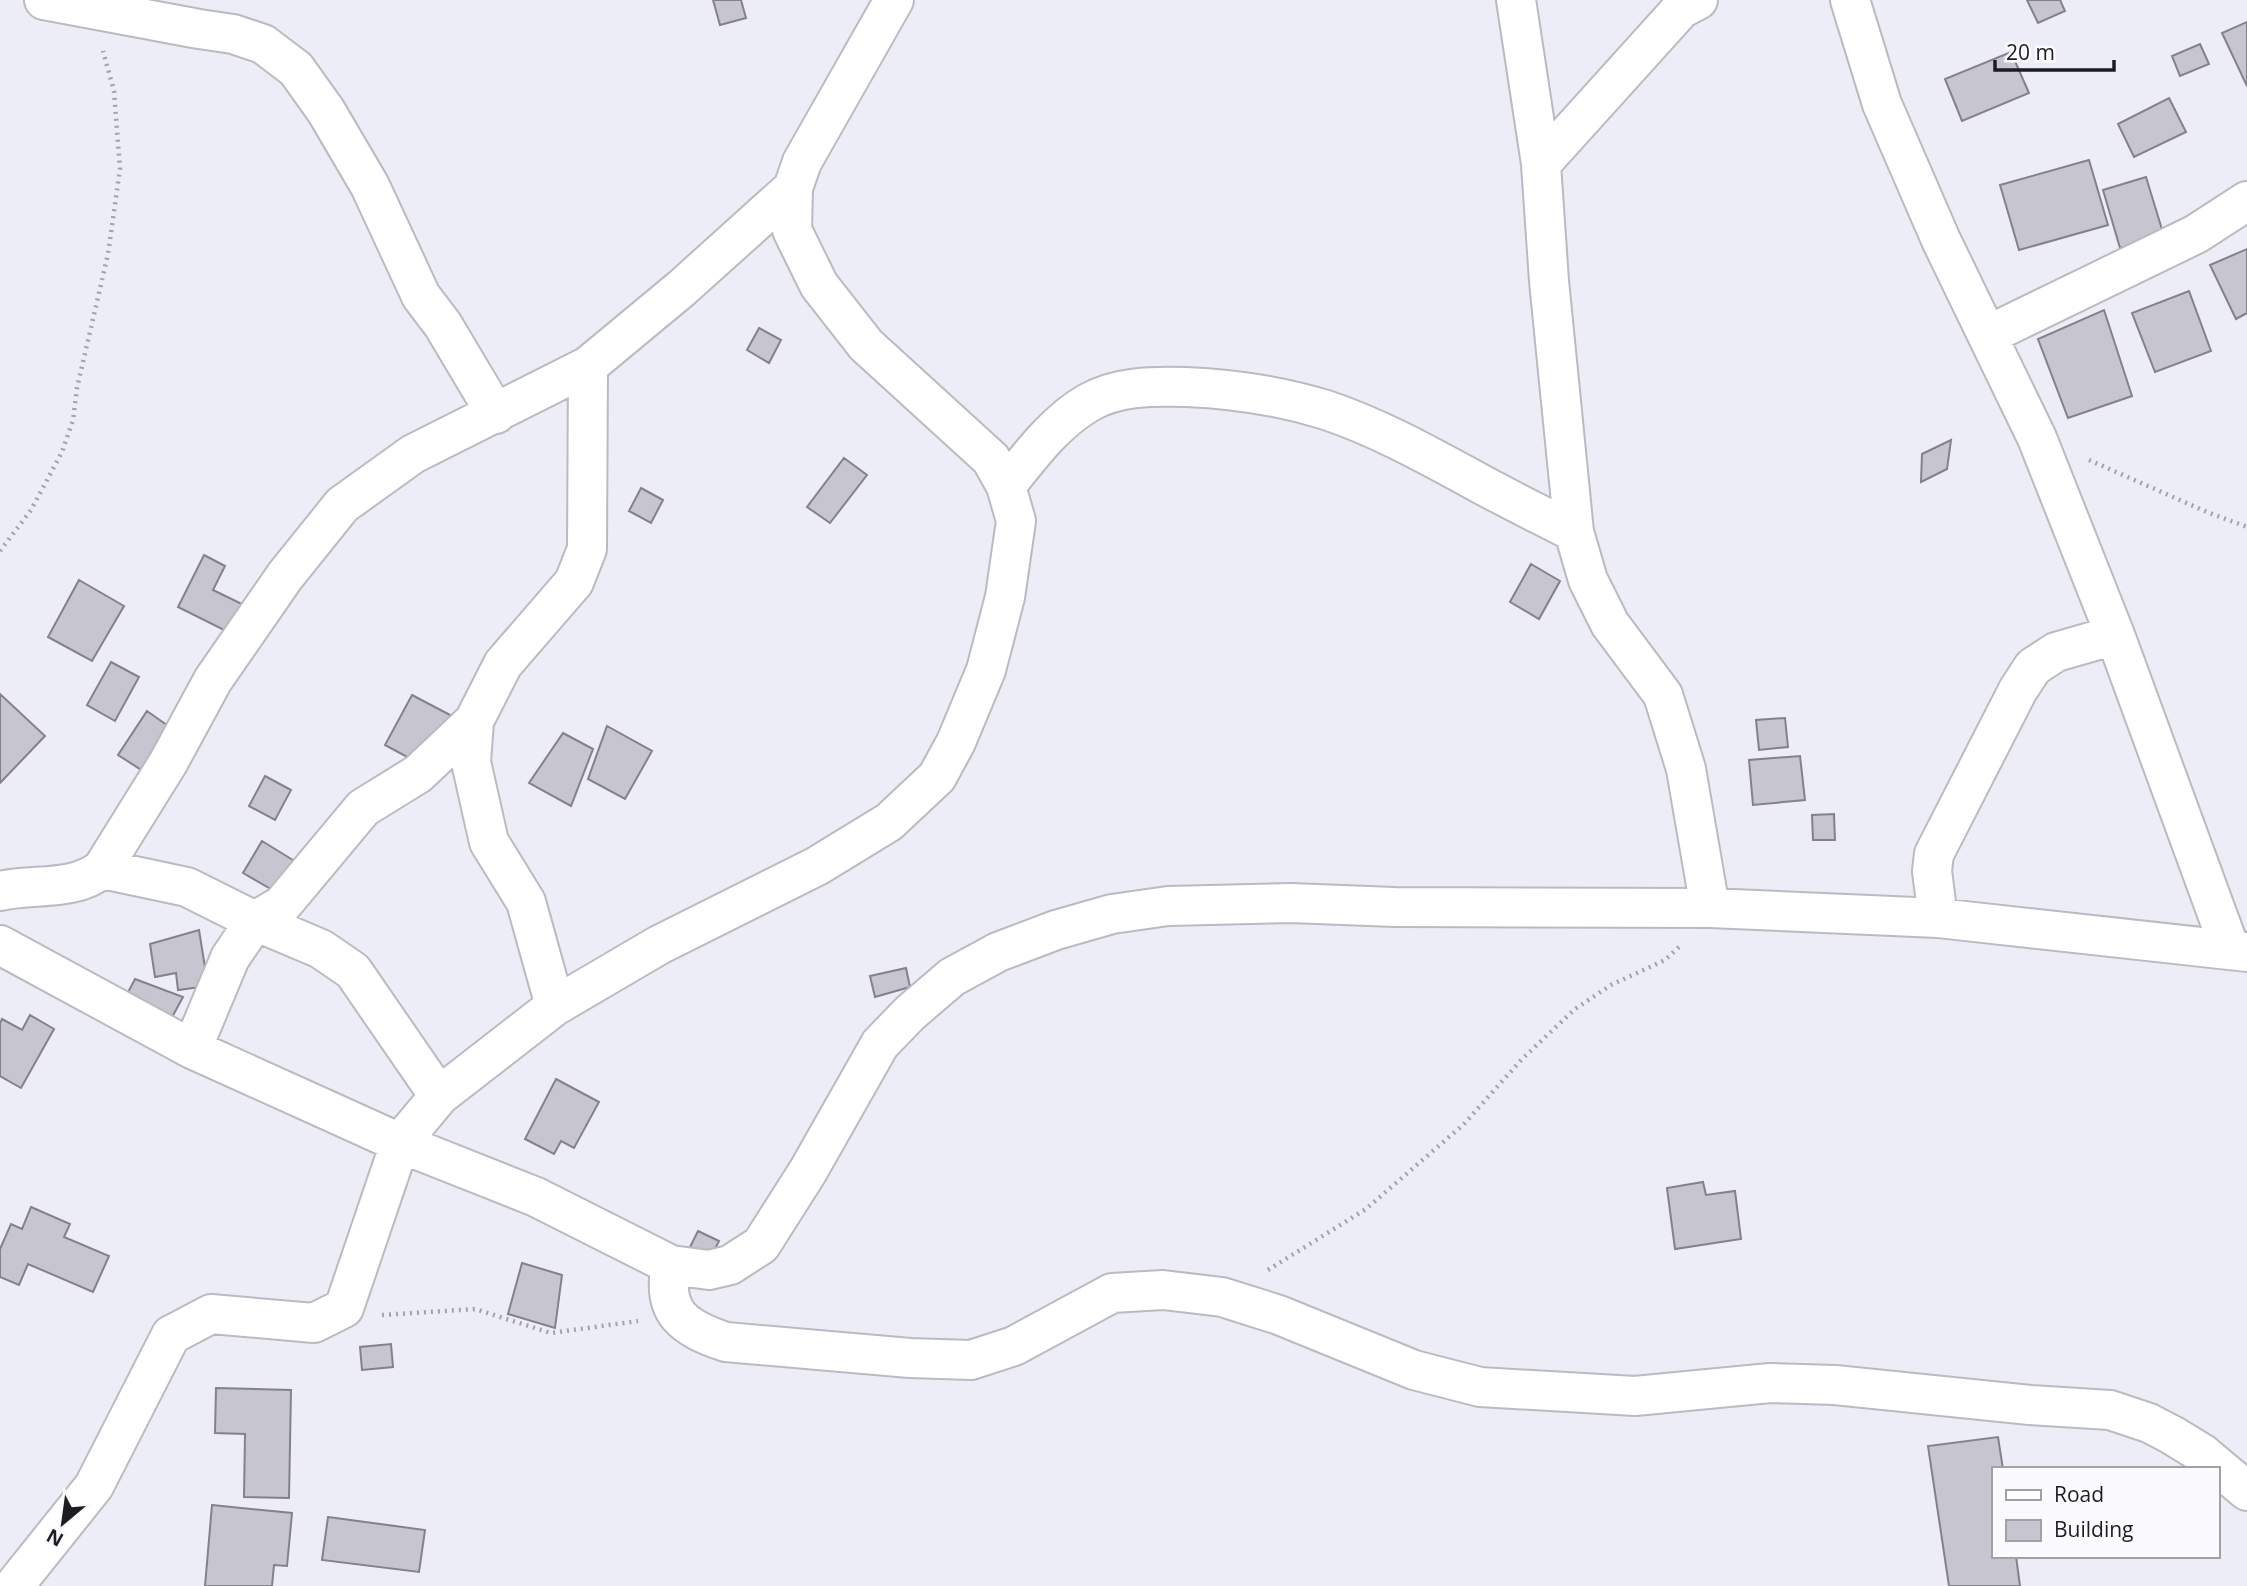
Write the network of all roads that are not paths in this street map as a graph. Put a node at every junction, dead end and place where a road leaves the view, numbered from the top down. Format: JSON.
{"nodes":[{"id":1,"x":44,"y":0,"type":"edge"},
{"id":2,"x":894,"y":0,"type":"edge"},
{"id":3,"x":1516,"y":0,"type":"edge"},
{"id":4,"x":1698,"y":0,"type":"edge"},
{"id":5,"x":1850,"y":0,"type":"edge"},
{"id":6,"x":1541,"y":164,"type":"junction"},
{"id":7,"x":793,"y":188,"type":"junction"},
{"id":8,"x":2247,"y":201,"type":"edge"},
{"id":9,"x":1989,"y":335,"type":"junction"},
{"id":10,"x":588,"y":366,"type":"junction"},
{"id":11,"x":496,"y":414,"type":"junction"},
{"id":12,"x":1006,"y":486,"type":"junction"},
{"id":13,"x":1574,"y":532,"type":"junction"},
{"id":14,"x":2115,"y":635,"type":"junction"},
{"id":15,"x":474,"y":721,"type":"junction"},
{"id":16,"x":102,"y":869,"type":"junction"},
{"id":17,"x":0,"y":891,"type":"edge"},
{"id":18,"x":1710,"y":908,"type":"junction"},
{"id":19,"x":1938,"y":918,"type":"junction"},
{"id":20,"x":255,"y":921,"type":"junction"},
{"id":21,"x":0,"y":945,"type":"edge"},
{"id":22,"x":2239,"y":950,"type":"edge"},
{"id":23,"x":555,"y":1006,"type":"junction"},
{"id":24,"x":192,"y":1049,"type":"junction"},
{"id":25,"x":439,"y":1096,"type":"junction"},
{"id":26,"x":400,"y":1143,"type":"junction"},
{"id":27,"x":671,"y":1265,"type":"junction"},
{"id":28,"x":2218,"y":1467,"type":"edge"},
{"id":29,"x":2219,"y":1467,"type":"edge"},
{"id":30,"x":2247,"y":1491,"type":"edge"},
{"id":31,"x":14,"y":1586,"type":"edge"}],
"edges":[{"from":1,"to":11,"type":"street"},
{"from":2,"to":7,"type":"street"},
{"from":3,"to":6,"type":"street"},
{"from":4,"to":6,"type":"street"},
{"from":5,"to":9,"type":"street"},
{"from":6,"to":13,"type":"street"},
{"from":7,"to":10,"type":"street"},
{"from":7,"to":12,"type":"street"},
{"from":8,"to":9,"type":"street"},
{"from":9,"to":14,"type":"street"},
{"from":10,"to":11,"type":"street"},
{"from":10,"to":15,"type":"street"},
{"from":11,"to":16,"type":"street"},
{"from":12,"to":13,"type":"street"},
{"from":12,"to":23,"type":"street"},
{"from":13,"to":18,"type":"street"},
{"from":14,"to":19,"type":"street"},
{"from":14,"to":22,"type":"street"},
{"from":15,"to":20,"type":"street"},
{"from":15,"to":23,"type":"street"},
{"from":16,"to":17,"type":"street"},
{"from":16,"to":20,"type":"street"},
{"from":18,"to":19,"type":"street"},
{"from":18,"to":27,"type":"street"},
{"from":19,"to":22,"type":"street"},
{"from":20,"to":24,"type":"street"},
{"from":20,"to":25,"type":"street"},
{"from":21,"to":24,"type":"street"},
{"from":23,"to":25,"type":"street"},
{"from":24,"to":26,"type":"street"},
{"from":25,"to":26,"type":"street"},
{"from":26,"to":27,"type":"street"},
{"from":26,"to":31,"type":"street"},
{"from":27,"to":28,"type":"street"},
{"from":29,"to":30,"type":"street"}]}
